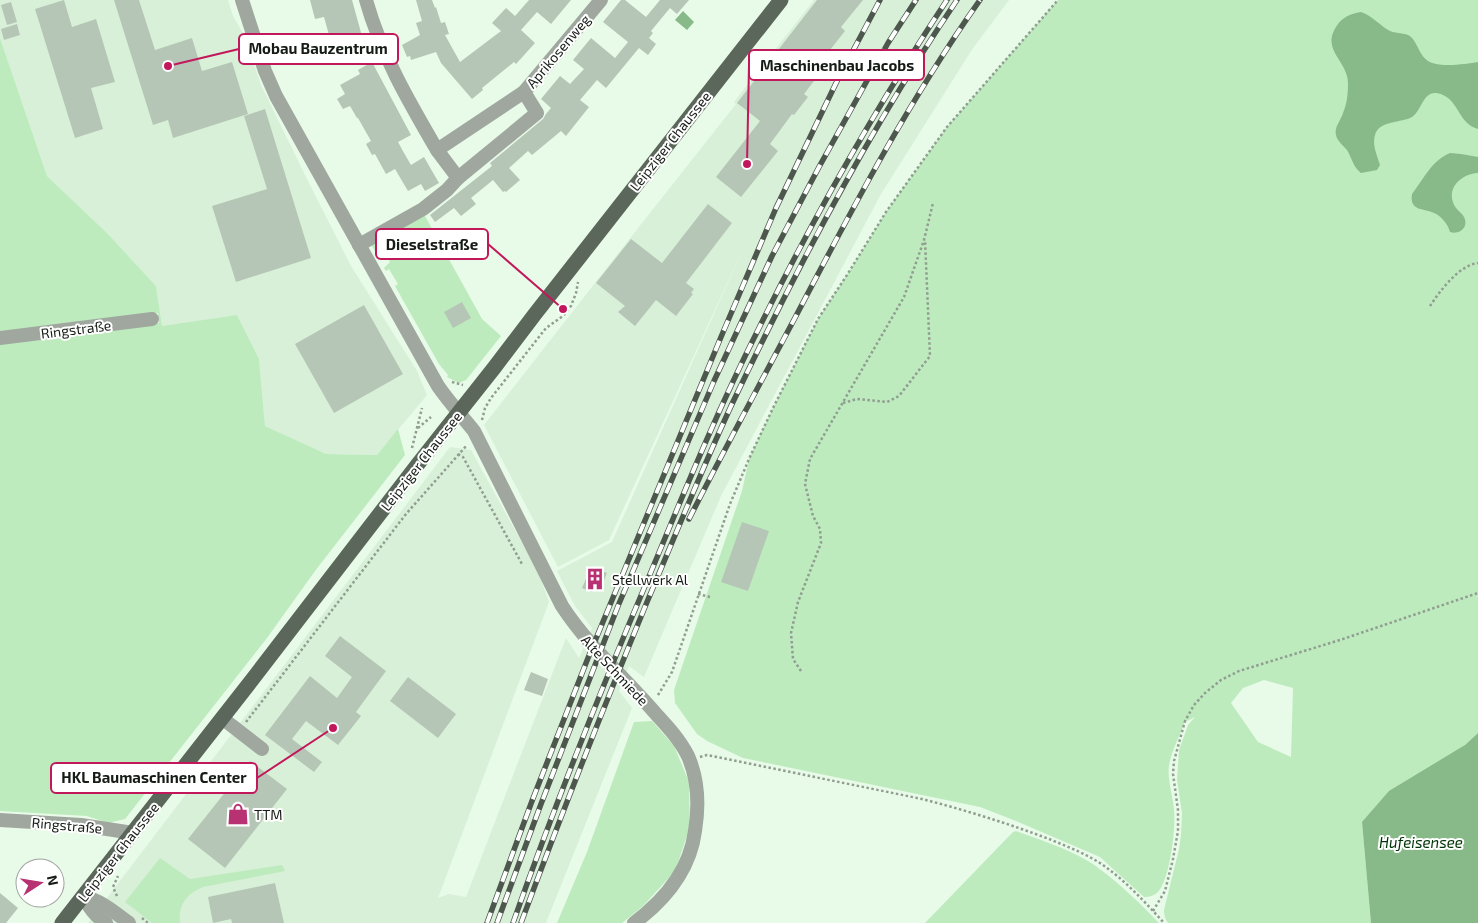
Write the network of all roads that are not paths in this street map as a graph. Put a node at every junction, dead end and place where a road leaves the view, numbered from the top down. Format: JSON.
{"nodes":[{"id":1,"x":242,"y":0,"type":"edge"},
{"id":2,"x":366,"y":0,"type":"edge"},
{"id":3,"x":601,"y":0,"type":"edge"},
{"id":4,"x":781,"y":0,"type":"edge"},
{"id":5,"x":524,"y":92,"type":"junction"},
{"id":6,"x":437,"y":150,"type":"junction"},
{"id":7,"x":458,"y":178,"type":"junction"},
{"id":8,"x":359,"y":245,"type":"junction"},
{"id":9,"x":152,"y":319,"type":"dead end"},
{"id":10,"x":0,"y":338,"type":"edge"},
{"id":11,"x":460,"y":412,"type":"junction"},
{"id":12,"x":222,"y":718,"type":"junction"},
{"id":13,"x":262,"y":749,"type":"dead end"},
{"id":14,"x":0,"y":820,"type":"edge"},
{"id":15,"x":133,"y":833,"type":"junction"},
{"id":16,"x":83,"y":897,"type":"junction"},
{"id":17,"x":62,"y":923,"type":"edge"},
{"id":18,"x":106,"y":923,"type":"edge"},
{"id":19,"x":128,"y":923,"type":"edge"},
{"id":20,"x":634,"y":923,"type":"edge"}],
"edges":[{"from":1,"to":8,"type":"street","name":"Alte Schmiede"},
{"from":2,"to":6,"type":"street"},
{"from":3,"to":5,"type":"street","name":"Aprikosenweg"},
{"from":4,"to":11,"type":"main road","name":"Leipziger Chaussee"},
{"from":5,"to":6,"type":"street","name":"Aprikosenweg"},
{"from":5,"to":7,"type":"street"},
{"from":6,"to":7,"type":"street"},
{"from":7,"to":8,"type":"street"},
{"from":8,"to":11,"type":"street","name":"Alte Schmiede"},
{"from":9,"to":10,"type":"street","name":"Ringstraße"},
{"from":11,"to":12,"type":"main road","name":"Leipziger Chaussee"},
{"from":11,"to":20,"type":"street","name":"Alte Schmiede"},
{"from":12,"to":13,"type":"street"},
{"from":12,"to":15,"type":"main road","name":"Leipziger Chaussee"},
{"from":14,"to":15,"type":"street","name":"Ringstraße"},
{"from":15,"to":16,"type":"main road","name":"Leipziger Chaussee"},
{"from":16,"to":17,"type":"main road","name":"Leipziger Chaussee"},
{"from":16,"to":18,"type":"street"},
{"from":16,"to":19,"type":"street"}]}
